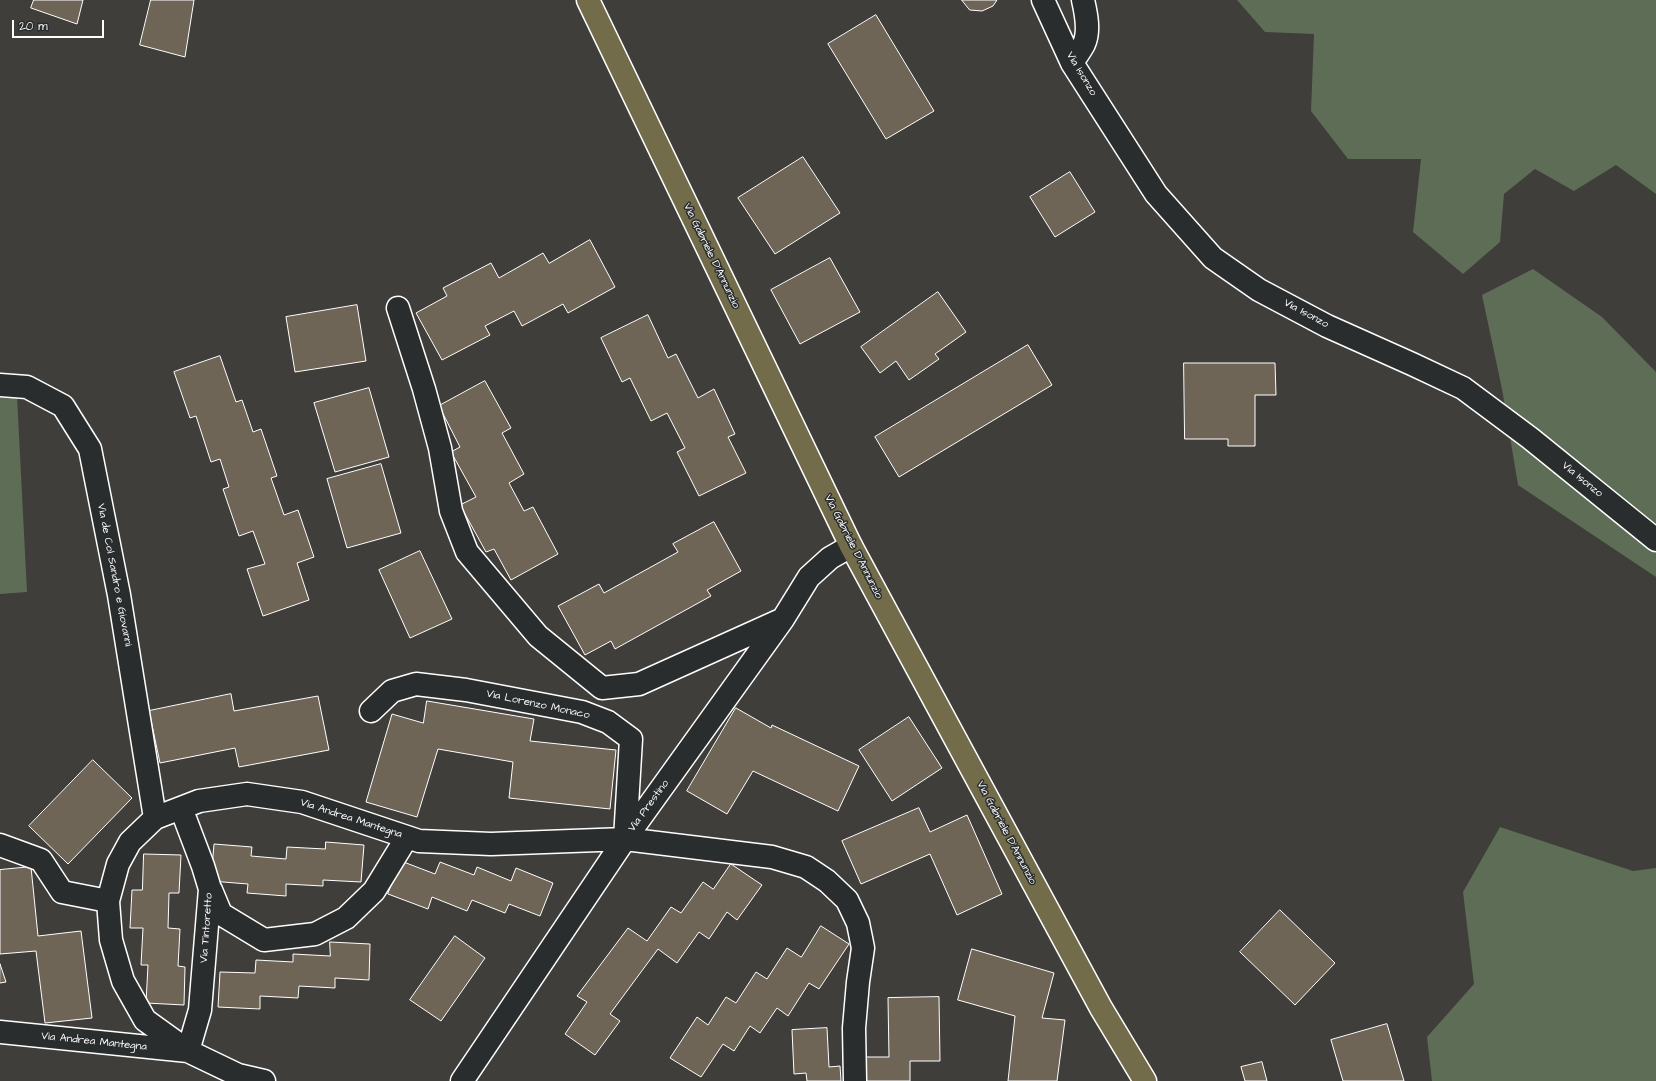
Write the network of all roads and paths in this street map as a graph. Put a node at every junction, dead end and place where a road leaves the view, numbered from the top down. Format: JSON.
{"nodes":[{"id":1,"x":588,"y":0,"type":"edge"},
{"id":2,"x":1043,"y":0,"type":"edge"},
{"id":3,"x":1083,"y":0,"type":"edge"},
{"id":4,"x":1072,"y":63,"type":"junction"},
{"id":5,"x":398,"y":308,"type":"dead end"},
{"id":6,"x":0,"y":385,"type":"edge"},
{"id":7,"x":1656,"y":540,"type":"edge"},
{"id":8,"x":851,"y":546,"type":"junction"},
{"id":9,"x":782,"y":619,"type":"junction"},
{"id":10,"x":371,"y":711,"type":"dead end"},
{"id":11,"x":181,"y":808,"type":"junction"},
{"id":12,"x":155,"y":818,"type":"junction"},
{"id":13,"x":407,"y":837,"type":"junction"},
{"id":14,"x":625,"y":839,"type":"junction"},
{"id":15,"x":0,"y":845,"type":"edge"},
{"id":16,"x":210,"y":889,"type":"junction"},
{"id":17,"x":108,"y":901,"type":"junction"},
{"id":18,"x":0,"y":1032,"type":"edge"},
{"id":19,"x":188,"y":1051,"type":"junction"},
{"id":20,"x":264,"y":1081,"type":"edge"},
{"id":21,"x":462,"y":1081,"type":"edge"},
{"id":22,"x":855,"y":1081,"type":"edge"},
{"id":23,"x":1145,"y":1081,"type":"edge"}],
"edges":[{"from":1,"to":8,"type":"main road","name":"Via Gabriele D'Annunzio"},
{"from":2,"to":4,"type":"street","name":"Via Isonzo"},
{"from":3,"to":4,"type":"street"},
{"from":4,"to":7,"type":"street","name":"Via Isonzo"},
{"from":5,"to":9,"type":"street"},
{"from":6,"to":12,"type":"street","name":"Via de Col Sandro e Giovanni"},
{"from":8,"to":9,"type":"street","name":"Via Prestino"},
{"from":8,"to":23,"type":"main road","name":"Via Gabriele D'Annunzio"},
{"from":9,"to":14,"type":"street","name":"Via Prestino"},
{"from":10,"to":14,"type":"street","name":"Via Lorenzo Monaco"},
{"from":11,"to":12,"type":"street","name":"Via Andrea Mantegna"},
{"from":11,"to":13,"type":"street","name":"Via Andrea Mantegna"},
{"from":11,"to":16,"type":"street","name":"Via Tintoretto"},
{"from":12,"to":17,"type":"street","name":"Via Andrea Mantegna"},
{"from":13,"to":14,"type":"street","name":"Via Andrea Mantegna"},
{"from":13,"to":16,"type":"street"},
{"from":14,"to":21,"type":"street","name":"Via Prestino"},
{"from":14,"to":22,"type":"street","name":"Via Andrea Mantegna"},
{"from":15,"to":17,"type":"street"},
{"from":16,"to":19,"type":"street","name":"Via Tintoretto"},
{"from":17,"to":19,"type":"street","name":"Via Andrea Mantegna"},
{"from":18,"to":19,"type":"street","name":"Via Andrea Mantegna"},
{"from":19,"to":20,"type":"street","name":"Via Andrea Mantegna"}]}
